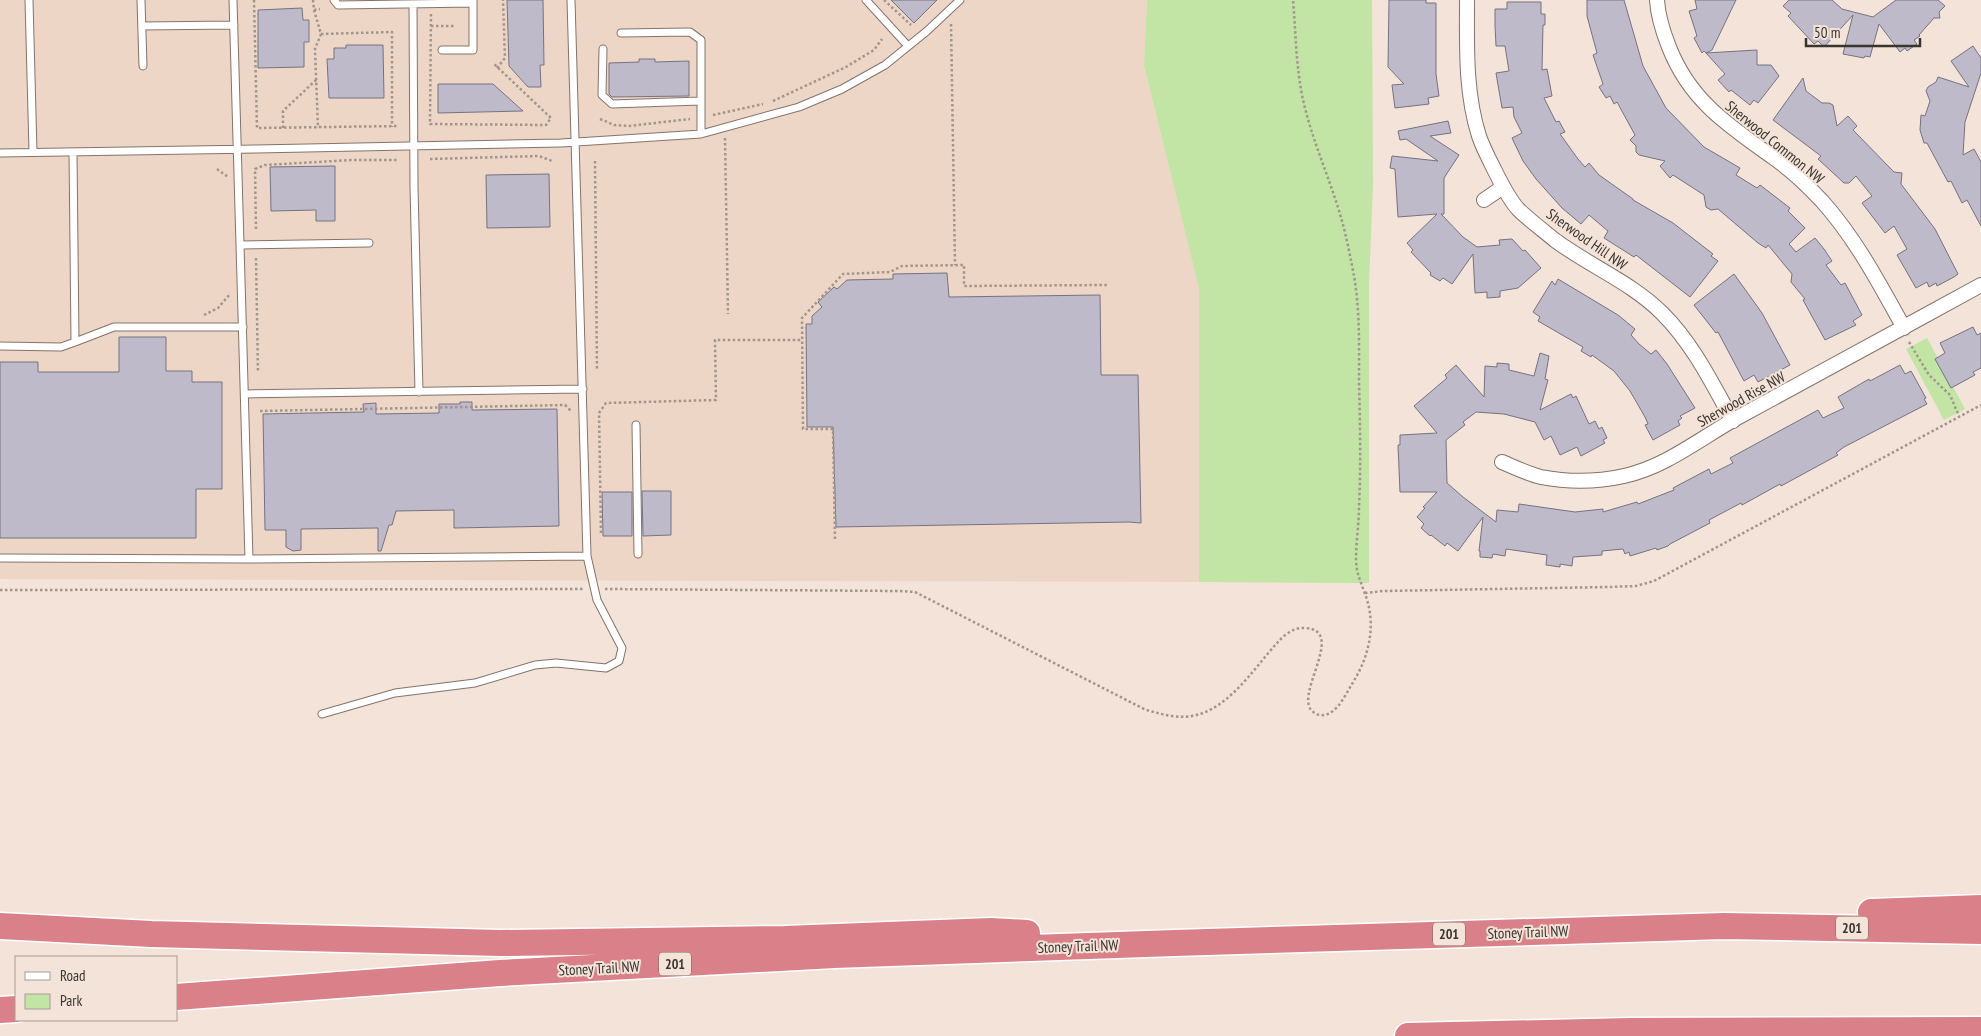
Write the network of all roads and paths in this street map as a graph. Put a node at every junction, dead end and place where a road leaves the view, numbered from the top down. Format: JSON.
{"nodes":[{"id":1,"x":29,"y":0,"type":"edge"},
{"id":2,"x":141,"y":0,"type":"edge"},
{"id":3,"x":233,"y":0,"type":"edge"},
{"id":4,"x":254,"y":0,"type":"edge"},
{"id":5,"x":313,"y":0,"type":"edge"},
{"id":6,"x":334,"y":0,"type":"edge"},
{"id":7,"x":503,"y":0,"type":"edge"},
{"id":8,"x":572,"y":0,"type":"edge"},
{"id":9,"x":866,"y":0,"type":"edge"},
{"id":10,"x":884,"y":0,"type":"edge"},
{"id":11,"x":960,"y":0,"type":"edge"},
{"id":12,"x":1293,"y":0,"type":"edge"},
{"id":13,"x":1467,"y":0,"type":"edge"},
{"id":14,"x":1657,"y":0,"type":"edge"},
{"id":15,"x":473,"y":2,"type":"edge"},
{"id":16,"x":413,"y":4,"type":"junction"},
{"id":17,"x":320,"y":9,"type":"dead end"},
{"id":18,"x":314,"y":10,"type":"junction"},
{"id":19,"x":431,"y":13,"type":"dead end"},
{"id":20,"x":951,"y":21,"type":"dead end"},
{"id":21,"x":234,"y":25,"type":"junction"},
{"id":22,"x":911,"y":25,"type":"dead end"},
{"id":23,"x":142,"y":26,"type":"junction"},
{"id":24,"x":431,"y":26,"type":"junction"},
{"id":25,"x":454,"y":26,"type":"dead end"},
{"id":26,"x":321,"y":34,"type":"junction"},
{"id":27,"x":621,"y":34,"type":"dead end"},
{"id":28,"x":882,"y":39,"type":"dead end"},
{"id":29,"x":908,"y":46,"type":"junction"},
{"id":30,"x":603,"y":49,"type":"dead end"},
{"id":31,"x":442,"y":50,"type":"dead end"},
{"id":32,"x":492,"y":64,"type":"dead end"},
{"id":33,"x":143,"y":66,"type":"dead end"},
{"id":34,"x":497,"y":68,"type":"junction"},
{"id":35,"x":316,"y":80,"type":"junction"},
{"id":36,"x":700,"y":101,"type":"junction"},
{"id":37,"x":701,"y":117,"type":"junction"},
{"id":38,"x":600,"y":119,"type":"dead end"},
{"id":39,"x":398,"y":126,"type":"dead end"},
{"id":40,"x":392,"y":127,"type":"junction"},
{"id":41,"x":283,"y":128,"type":"junction"},
{"id":42,"x":318,"y":128,"type":"junction"},
{"id":43,"x":701,"y":134,"type":"junction"},
{"id":44,"x":725,"y":136,"type":"dead end"},
{"id":45,"x":574,"y":142,"type":"junction"},
{"id":46,"x":414,"y":145,"type":"junction"},
{"id":47,"x":238,"y":150,"type":"junction"},
{"id":48,"x":0,"y":152,"type":"edge"},
{"id":49,"x":33,"y":152,"type":"junction"},
{"id":50,"x":73,"y":152,"type":"junction"},
{"id":51,"x":430,"y":159,"type":"dead end"},
{"id":52,"x":399,"y":160,"type":"dead end"},
{"id":53,"x":552,"y":161,"type":"dead end"},
{"id":54,"x":595,"y":161,"type":"dead end"},
{"id":55,"x":217,"y":169,"type":"dead end"},
{"id":56,"x":229,"y":178,"type":"dead end"},
{"id":57,"x":1504,"y":187,"type":"junction"},
{"id":58,"x":1484,"y":200,"type":"dead end"},
{"id":59,"x":256,"y":229,"type":"dead end"},
{"id":60,"x":369,"y":243,"type":"dead end"},
{"id":61,"x":241,"y":245,"type":"junction"},
{"id":62,"x":256,"y":258,"type":"dead end"},
{"id":63,"x":955,"y":266,"type":"junction"},
{"id":64,"x":1107,"y":285,"type":"dead end"},
{"id":65,"x":1981,"y":285,"type":"edge"},
{"id":66,"x":231,"y":293,"type":"dead end"},
{"id":67,"x":728,"y":314,"type":"dead end"},
{"id":68,"x":197,"y":315,"type":"dead end"},
{"id":69,"x":243,"y":327,"type":"junction"},
{"id":70,"x":1904,"y":328,"type":"junction"},
{"id":71,"x":802,"y":340,"type":"junction"},
{"id":72,"x":75,"y":342,"type":"junction"},
{"id":73,"x":0,"y":346,"type":"edge"},
{"id":74,"x":597,"y":370,"type":"dead end"},
{"id":75,"x":258,"y":373,"type":"dead end"},
{"id":76,"x":583,"y":389,"type":"junction"},
{"id":77,"x":419,"y":392,"type":"junction"},
{"id":78,"x":244,"y":394,"type":"junction"},
{"id":79,"x":716,"y":400,"type":"dead end"},
{"id":80,"x":1981,"y":405,"type":"edge"},
{"id":81,"x":260,"y":411,"type":"dead end"},
{"id":82,"x":573,"y":412,"type":"dead end"},
{"id":83,"x":1959,"y":416,"type":"junction"},
{"id":84,"x":1733,"y":420,"type":"junction"},
{"id":85,"x":636,"y":425,"type":"dead end"},
{"id":86,"x":1502,"y":462,"type":"dead end"},
{"id":87,"x":835,"y":539,"type":"dead end"},
{"id":88,"x":638,"y":554,"type":"dead end"},
{"id":89,"x":587,"y":556,"type":"junction"},
{"id":90,"x":0,"y":558,"type":"edge"},
{"id":91,"x":249,"y":559,"type":"junction"},
{"id":92,"x":595,"y":589,"type":"junction"},
{"id":93,"x":0,"y":590,"type":"edge"},
{"id":94,"x":1365,"y":593,"type":"junction"},
{"id":95,"x":322,"y":714,"type":"dead end"},
{"id":96,"x":1981,"y":908,"type":"edge"},
{"id":97,"x":0,"y":926,"type":"edge"},
{"id":98,"x":1724,"y":926,"type":"junction"},
{"id":99,"x":1981,"y":931,"type":"edge"},
{"id":100,"x":1175,"y":942,"type":"junction"},
{"id":101,"x":178,"y":997,"type":"edge"},
{"id":102,"x":15,"y":1009,"type":"edge"},
{"id":103,"x":0,"y":1010,"type":"edge"},
{"id":104,"x":1981,"y":1030,"type":"edge"},
{"id":105,"x":1631,"y":1034,"type":"edge"},
{"id":106,"x":1408,"y":1036,"type":"edge"}],
"edges":[{"from":1,"to":49,"type":"lane"},
{"from":2,"to":23,"type":"lane"},
{"from":3,"to":21,"type":"lane"},
{"from":4,"to":41,"type":"path"},
{"from":5,"to":18,"type":"path"},
{"from":6,"to":16,"type":"lane"},
{"from":7,"to":34,"type":"path"},
{"from":8,"to":45,"type":"lane"},
{"from":9,"to":29,"type":"lane"},
{"from":10,"to":22,"type":"path"},
{"from":11,"to":29,"type":"lane"},
{"from":12,"to":94,"type":"path"},
{"from":13,"to":57,"type":"street","name":"Sherwood Hill NW"},
{"from":14,"to":70,"type":"street","name":"Sherwood Common NW"},
{"from":15,"to":16,"type":"lane"},
{"from":15,"to":31,"type":"lane"},
{"from":16,"to":46,"type":"lane"},
{"from":17,"to":18,"type":"path"},
{"from":18,"to":26,"type":"path"},
{"from":19,"to":24,"type":"path"},
{"from":20,"to":63,"type":"path"},
{"from":21,"to":23,"type":"lane"},
{"from":21,"to":47,"type":"lane"},
{"from":23,"to":33,"type":"lane"},
{"from":24,"to":25,"type":"path"},
{"from":24,"to":34,"type":"path"},
{"from":26,"to":35,"type":"path"},
{"from":26,"to":40,"type":"path"},
{"from":27,"to":36,"type":"lane"},
{"from":28,"to":37,"type":"path"},
{"from":29,"to":43,"type":"lane"},
{"from":30,"to":36,"type":"lane"},
{"from":32,"to":34,"type":"path"},
{"from":35,"to":41,"type":"path"},
{"from":35,"to":42,"type":"path"},
{"from":36,"to":37,"type":"lane"},
{"from":37,"to":38,"type":"path"},
{"from":37,"to":43,"type":"lane"},
{"from":39,"to":40,"type":"path"},
{"from":40,"to":42,"type":"path"},
{"from":41,"to":42,"type":"path"},
{"from":43,"to":45,"type":"lane"},
{"from":44,"to":67,"type":"path"},
{"from":45,"to":46,"type":"lane"},
{"from":45,"to":76,"type":"lane"},
{"from":46,"to":47,"type":"lane"},
{"from":46,"to":77,"type":"lane"},
{"from":47,"to":50,"type":"lane"},
{"from":47,"to":61,"type":"lane"},
{"from":48,"to":49,"type":"lane"},
{"from":49,"to":50,"type":"lane"},
{"from":50,"to":72,"type":"lane"},
{"from":51,"to":53,"type":"path"},
{"from":52,"to":59,"type":"path"},
{"from":54,"to":74,"type":"path"},
{"from":55,"to":56,"type":"path"},
{"from":57,"to":58,"type":"street"},
{"from":57,"to":84,"type":"street","name":"Sherwood Hill NW"},
{"from":60,"to":61,"type":"lane"},
{"from":61,"to":69,"type":"lane"},
{"from":62,"to":75,"type":"path"},
{"from":63,"to":64,"type":"path"},
{"from":63,"to":71,"type":"path"},
{"from":65,"to":70,"type":"street","name":"Sherwood Rise NW"},
{"from":66,"to":68,"type":"path"},
{"from":69,"to":72,"type":"lane"},
{"from":69,"to":78,"type":"lane"},
{"from":70,"to":83,"type":"path"},
{"from":70,"to":84,"type":"street","name":"Sherwood Rise NW"},
{"from":71,"to":79,"type":"path"},
{"from":71,"to":87,"type":"path"},
{"from":72,"to":73,"type":"lane"},
{"from":76,"to":77,"type":"lane"},
{"from":76,"to":89,"type":"lane"},
{"from":77,"to":78,"type":"lane"},
{"from":78,"to":91,"type":"lane"},
{"from":80,"to":83,"type":"path"},
{"from":81,"to":82,"type":"path"},
{"from":83,"to":94,"type":"path"},
{"from":84,"to":86,"type":"street","name":"Sherwood Rise NW"},
{"from":85,"to":88,"type":"lane"},
{"from":89,"to":91,"type":"lane"},
{"from":89,"to":92,"type":"lane"},
{"from":90,"to":91,"type":"lane"},
{"from":92,"to":93,"type":"path"},
{"from":92,"to":94,"type":"path"},
{"from":92,"to":95,"type":"lane"},
{"from":96,"to":98,"type":"highway"},
{"from":97,"to":100,"type":"highway"},
{"from":98,"to":99,"type":"highway","name":"Stoney Trail NW","number":"201"},
{"from":98,"to":100,"type":"highway","name":"Stoney Trail NW","number":"201"},
{"from":100,"to":101,"type":"highway","name":"Stoney Trail NW","number":"201"},
{"from":102,"to":103,"type":"highway"},
{"from":104,"to":105,"type":"highway"},
{"from":105,"to":106,"type":"highway"}]}
